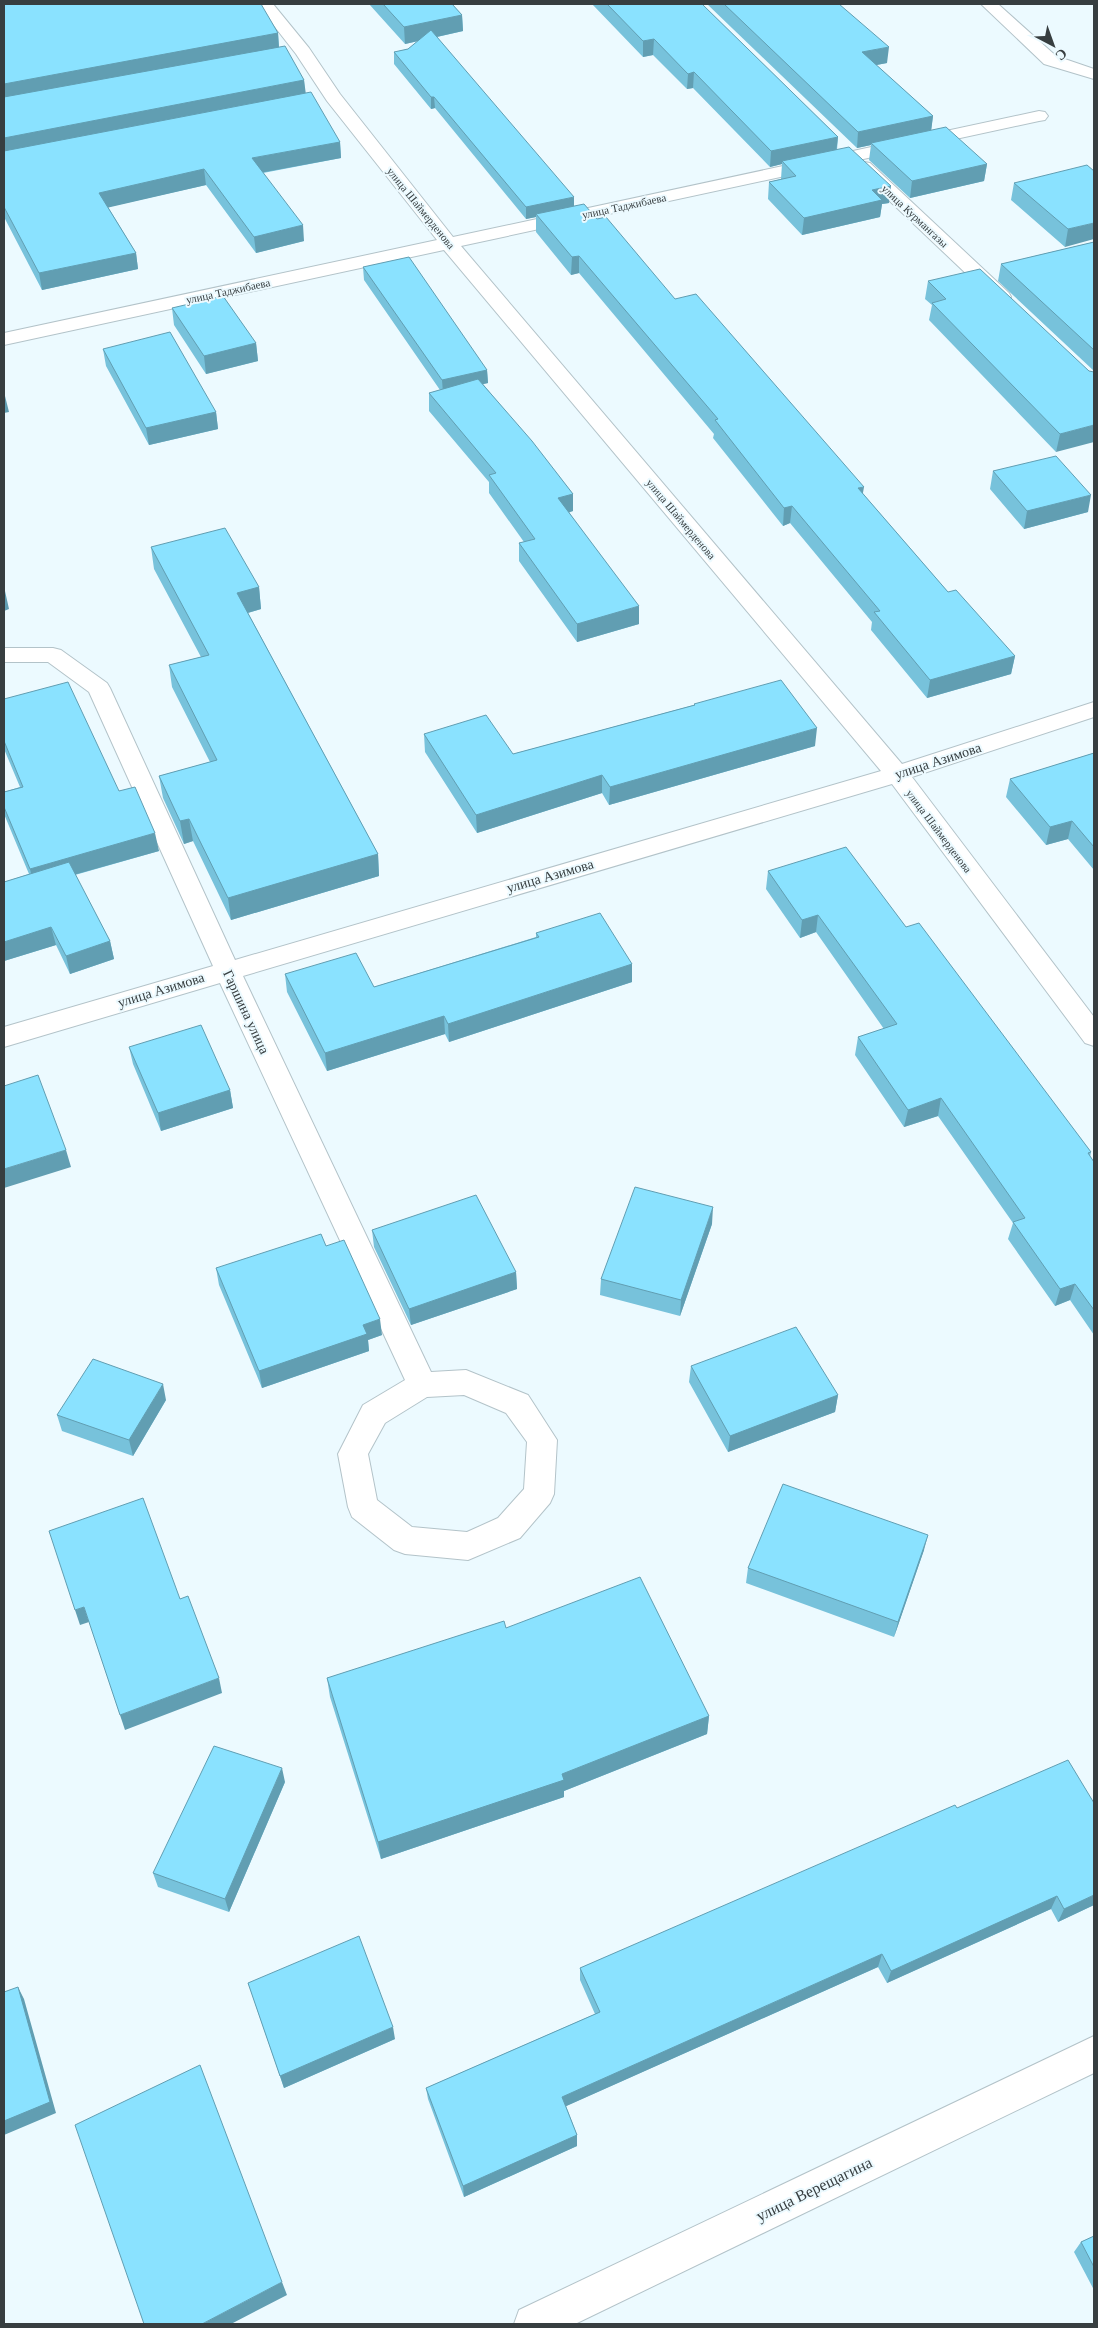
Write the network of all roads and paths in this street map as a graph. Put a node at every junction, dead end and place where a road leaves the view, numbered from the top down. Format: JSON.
{"nodes":[{"id":1,"x":265,"y":4,"type":"edge"},
{"id":2,"x":989,"y":4,"type":"edge"},
{"id":3,"x":1094,"y":74,"type":"edge"},
{"id":4,"x":1039,"y":116,"type":"dead end"},
{"id":5,"x":838,"y":143,"type":"dead end"},
{"id":6,"x":852,"y":157,"type":"junction"},
{"id":7,"x":449,"y":244,"type":"junction"},
{"id":8,"x":1016,"y":310,"type":"edge"},
{"id":9,"x":4,"y":339,"type":"edge"},
{"id":10,"x":4,"y":655,"type":"edge"},
{"id":11,"x":1094,"y":709,"type":"edge"},
{"id":12,"x":897,"y":774,"type":"junction"},
{"id":13,"x":226,"y":970,"type":"junction"},
{"id":14,"x":1094,"y":1036,"type":"edge"},
{"id":15,"x":4,"y":1037,"type":"edge"},
{"id":16,"x":422,"y":1385,"type":"junction"},
{"id":17,"x":1094,"y":2054,"type":"edge"},
{"id":18,"x":533,"y":2324,"type":"edge"}],
"edges":[{"from":1,"to":7,"type":"street","name":"улица Шаймерденова"},
{"from":2,"to":3,"type":"street"},
{"from":4,"to":6,"type":"street","name":"улица Таджибаева"},
{"from":5,"to":6,"type":"street","name":"улица Курмангазы"},
{"from":6,"to":7,"type":"street","name":"улица Таджибаева"},
{"from":6,"to":8,"type":"street","name":"улица Курмангазы"},
{"from":7,"to":9,"type":"street","name":"улица Таджибаева"},
{"from":7,"to":12,"type":"street","name":"улица Шаймерденова"},
{"from":10,"to":13,"type":"street","name":"Гаршина улица"},
{"from":11,"to":12,"type":"street","name":"улица Азимова"},
{"from":12,"to":13,"type":"street","name":"улица Азимова"},
{"from":12,"to":14,"type":"street","name":"улица Шаймерденова"},
{"from":13,"to":15,"type":"street","name":"улица Азимова"},
{"from":13,"to":16,"type":"street","name":"Гаршина улица"},
{"from":16,"to":16,"type":"street"},
{"from":17,"to":18,"type":"street","name":"улица Верещагина"}]}
